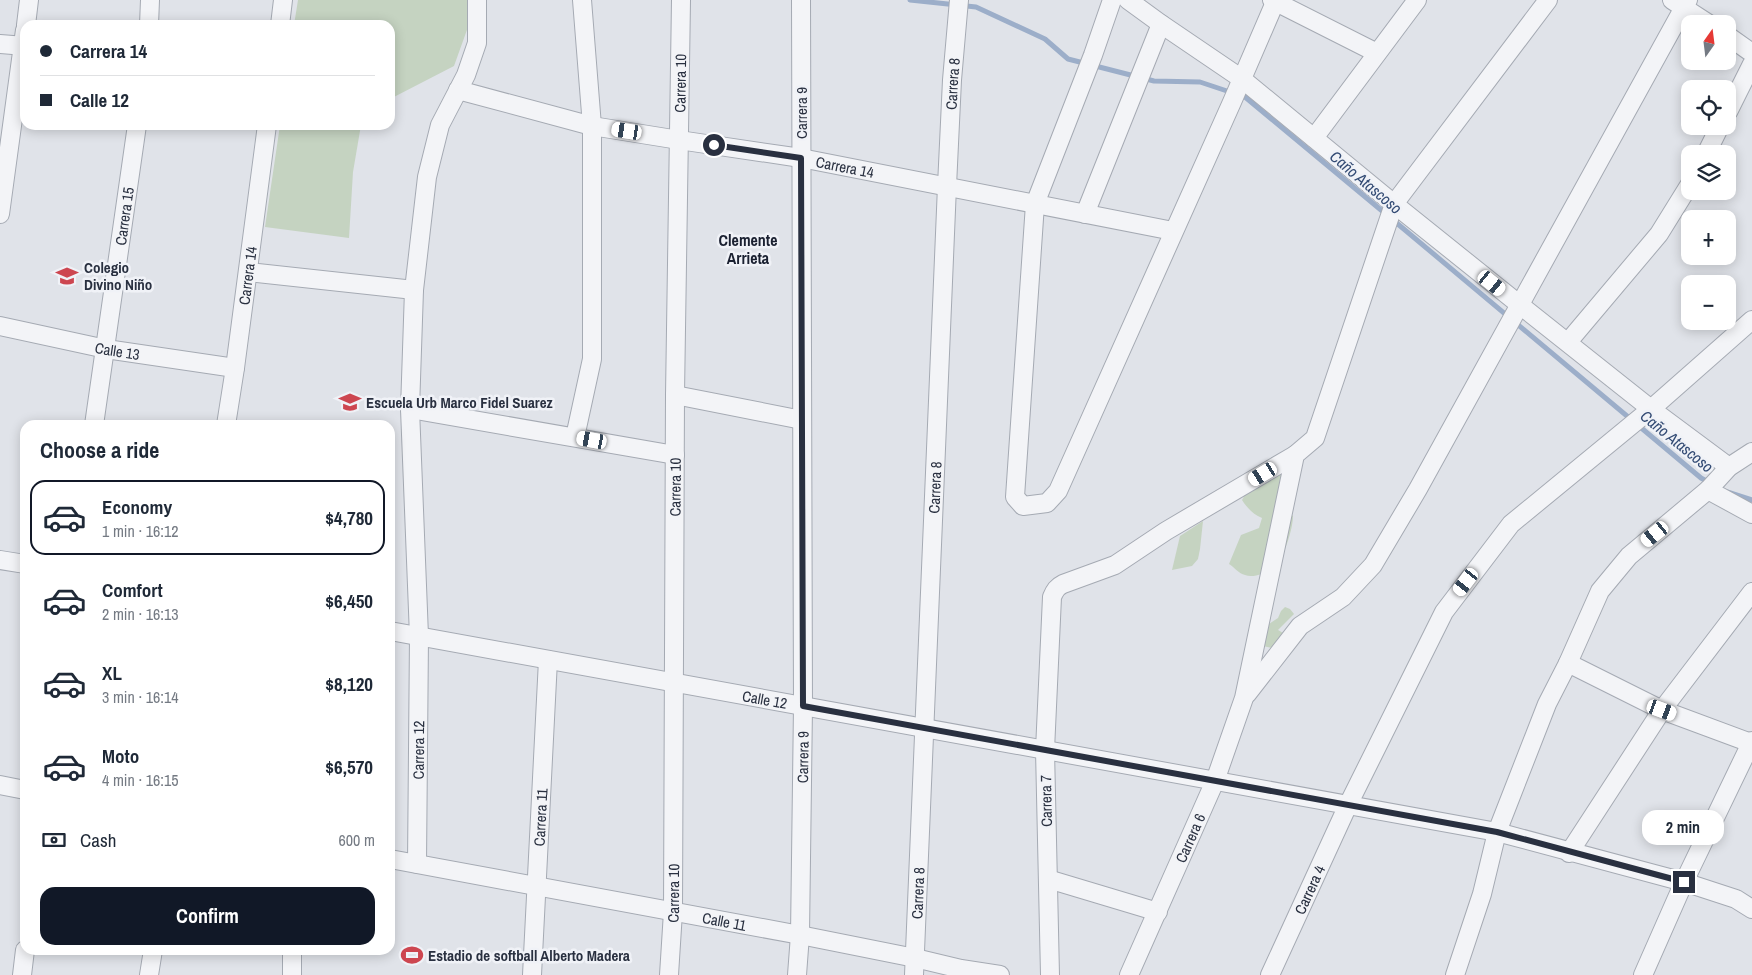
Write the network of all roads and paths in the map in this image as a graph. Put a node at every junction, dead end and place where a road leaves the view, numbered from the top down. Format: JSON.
{"nodes":[{"id":1,"x":29,"y":0,"type":"edge"},
{"id":2,"x":150,"y":0,"type":"edge"},
{"id":3,"x":284,"y":0,"type":"edge"},
{"id":4,"x":477,"y":0,"type":"edge"},
{"id":5,"x":582,"y":0,"type":"edge"},
{"id":6,"x":681,"y":0,"type":"edge"},
{"id":7,"x":801,"y":0,"type":"edge"},
{"id":8,"x":1112,"y":0,"type":"edge"},
{"id":9,"x":1128,"y":0,"type":"edge"},
{"id":10,"x":1416,"y":0,"type":"edge"},
{"id":11,"x":1548,"y":0,"type":"edge"},
{"id":12,"x":1275,"y":1,"type":"edge"},
{"id":13,"x":1681,"y":2,"type":"edge"},
{"id":14,"x":959,"y":9,"type":"edge"},
{"id":15,"x":1698,"y":15,"type":"edge"},
{"id":16,"x":27,"y":20,"type":"edge"},
{"id":17,"x":149,"y":20,"type":"edge"},
{"id":18,"x":281,"y":20,"type":"edge"},
{"id":19,"x":1161,"y":24,"type":"junction"},
{"id":20,"x":20,"y":41,"type":"edge"},
{"id":21,"x":1736,"y":42,"type":"edge"},
{"id":22,"x":0,"y":44,"type":"edge"},
{"id":23,"x":1377,"y":53,"type":"junction"},
{"id":24,"x":1752,"y":53,"type":"edge"},
{"id":25,"x":1752,"y":64,"type":"edge"},
{"id":26,"x":20,"y":69,"type":"edge"},
{"id":27,"x":458,"y":90,"type":"junction"},
{"id":28,"x":1238,"y":90,"type":"junction"},
{"id":29,"x":1736,"y":96,"type":"edge"},
{"id":30,"x":592,"y":126,"type":"junction"},
{"id":31,"x":136,"y":130,"type":"edge"},
{"id":32,"x":266,"y":130,"type":"edge"},
{"id":33,"x":1314,"y":138,"type":"junction"},
{"id":34,"x":679,"y":140,"type":"junction"},
{"id":35,"x":801,"y":158,"type":"junction"},
{"id":36,"x":947,"y":186,"type":"junction"},
{"id":37,"x":1681,"y":199,"type":"edge"},
{"id":38,"x":1035,"y":204,"type":"junction"},
{"id":39,"x":1391,"y":213,"type":"junction"},
{"id":40,"x":0,"y":214,"type":"edge"},
{"id":41,"x":1085,"y":214,"type":"junction"},
{"id":42,"x":1173,"y":231,"type":"junction"},
{"id":43,"x":248,"y":272,"type":"junction"},
{"id":44,"x":414,"y":290,"type":"junction"},
{"id":45,"x":1515,"y":314,"type":"junction"},
{"id":46,"x":1752,"y":320,"type":"edge"},
{"id":47,"x":0,"y":326,"type":"edge"},
{"id":48,"x":1568,"y":342,"type":"junction"},
{"id":49,"x":106,"y":349,"type":"junction"},
{"id":50,"x":235,"y":368,"type":"junction"},
{"id":51,"x":675,"y":395,"type":"junction"},
{"id":52,"x":410,"y":409,"type":"junction"},
{"id":53,"x":1639,"y":419,"type":"junction"},
{"id":54,"x":95,"y":420,"type":"edge"},
{"id":55,"x":227,"y":420,"type":"edge"},
{"id":56,"x":802,"y":420,"type":"junction"},
{"id":57,"x":575,"y":437,"type":"junction"},
{"id":58,"x":1752,"y":452,"type":"edge"},
{"id":59,"x":675,"y":455,"type":"junction"},
{"id":60,"x":1295,"y":455,"type":"junction"},
{"id":61,"x":1728,"y":467,"type":"junction"},
{"id":62,"x":1712,"y":486,"type":"junction"},
{"id":63,"x":1752,"y":514,"type":"edge"},
{"id":64,"x":0,"y":560,"type":"edge"},
{"id":65,"x":20,"y":563,"type":"edge"},
{"id":66,"x":1752,"y":592,"type":"edge"},
{"id":67,"x":395,"y":632,"type":"edge"},
{"id":68,"x":418,"y":636,"type":"junction"},
{"id":69,"x":548,"y":660,"type":"junction"},
{"id":70,"x":1568,"y":663,"type":"junction"},
{"id":71,"x":673,"y":682,"type":"junction"},
{"id":72,"x":1244,"y":698,"type":"junction"},
{"id":73,"x":803,"y":706,"type":"junction"},
{"id":74,"x":1662,"y":710,"type":"junction"},
{"id":75,"x":926,"y":728,"type":"junction"},
{"id":76,"x":1752,"y":742,"type":"edge"},
{"id":77,"x":1045,"y":750,"type":"junction"},
{"id":78,"x":1215,"y":781,"type":"junction"},
{"id":79,"x":0,"y":786,"type":"edge"},
{"id":80,"x":20,"y":789,"type":"edge"},
{"id":81,"x":1348,"y":805,"type":"junction"},
{"id":82,"x":1497,"y":832,"type":"junction"},
{"id":83,"x":1569,"y":853,"type":"junction"},
{"id":84,"x":395,"y":860,"type":"edge"},
{"id":85,"x":417,"y":864,"type":"junction"},
{"id":86,"x":1048,"y":879,"type":"junction"},
{"id":87,"x":1684,"y":882,"type":"junction"},
{"id":88,"x":536,"y":886,"type":"junction"},
{"id":89,"x":1752,"y":909,"type":"edge"},
{"id":90,"x":673,"y":912,"type":"junction"},
{"id":91,"x":1158,"y":912,"type":"junction"},
{"id":92,"x":800,"y":935,"type":"junction"},
{"id":93,"x":24,"y":955,"type":"edge"},
{"id":94,"x":151,"y":955,"type":"edge"},
{"id":95,"x":292,"y":955,"type":"edge"},
{"id":96,"x":915,"y":966,"type":"edge"},
{"id":97,"x":22,"y":975,"type":"edge"},
{"id":98,"x":149,"y":975,"type":"edge"},
{"id":99,"x":292,"y":975,"type":"edge"},
{"id":100,"x":532,"y":975,"type":"edge"},
{"id":101,"x":668,"y":975,"type":"edge"},
{"id":102,"x":797,"y":975,"type":"edge"},
{"id":103,"x":1000,"y":975,"type":"edge"},
{"id":104,"x":1050,"y":975,"type":"edge"},
{"id":105,"x":1128,"y":975,"type":"edge"},
{"id":106,"x":1270,"y":975,"type":"edge"},
{"id":107,"x":1455,"y":975,"type":"edge"},
{"id":108,"x":1643,"y":975,"type":"edge"}],
"edges":[{"from":1,"to":16,"type":"street"},
{"from":2,"to":17,"type":"street"},
{"from":3,"to":18,"type":"street"},
{"from":4,"to":27,"type":"street","name":"Carrera 12"},
{"from":5,"to":30,"type":"street"},
{"from":6,"to":34,"type":"street","name":"Carrera 10"},
{"from":7,"to":35,"type":"street","name":"Carrera 9"},
{"from":8,"to":38,"type":"street"},
{"from":9,"to":19,"type":"street"},
{"from":10,"to":23,"type":"street"},
{"from":11,"to":39,"type":"street"},
{"from":12,"to":23,"type":"street"},
{"from":12,"to":28,"type":"street"},
{"from":13,"to":15,"type":"street"},
{"from":13,"to":45,"type":"street"},
{"from":14,"to":36,"type":"street","name":"Carrera 8"},
{"from":19,"to":28,"type":"street"},
{"from":19,"to":41,"type":"street"},
{"from":20,"to":22,"type":"street"},
{"from":21,"to":24,"type":"street"},
{"from":23,"to":33,"type":"street"},
{"from":25,"to":29,"type":"street"},
{"from":26,"to":40,"type":"street"},
{"from":27,"to":30,"type":"street","name":"Carrera 14"},
{"from":27,"to":44,"type":"street","name":"Carrera 12"},
{"from":28,"to":33,"type":"street"},
{"from":28,"to":42,"type":"street"},
{"from":30,"to":34,"type":"street","name":"Carrera 14"},
{"from":30,"to":57,"type":"street"},
{"from":31,"to":49,"type":"street","name":"Carrera 15"},
{"from":32,"to":43,"type":"street","name":"Carrera 14"},
{"from":33,"to":39,"type":"street"},
{"from":34,"to":35,"type":"street","name":"Carrera 14"},
{"from":34,"to":51,"type":"street","name":"Carrera 10"},
{"from":35,"to":36,"type":"street","name":"Carrera 14"},
{"from":35,"to":56,"type":"street","name":"Carrera 9"},
{"from":36,"to":38,"type":"street","name":"Carrera 14"},
{"from":36,"to":75,"type":"street","name":"Carrera 8"},
{"from":37,"to":48,"type":"street"},
{"from":38,"to":41,"type":"street","name":"Carrera 14"},
{"from":38,"to":42,"type":"street"},
{"from":39,"to":45,"type":"street"},
{"from":39,"to":60,"type":"street"},
{"from":41,"to":42,"type":"street","name":"Carrera 14"},
{"from":43,"to":44,"type":"street"},
{"from":43,"to":50,"type":"street","name":"Carrera 14"},
{"from":44,"to":52,"type":"street","name":"Carrera 12"},
{"from":45,"to":48,"type":"street"},
{"from":45,"to":72,"type":"street"},
{"from":46,"to":53,"type":"street","name":"Carrera 4"},
{"from":47,"to":49,"type":"street","name":"Calle 13"},
{"from":48,"to":53,"type":"street"},
{"from":49,"to":50,"type":"street","name":"Calle 13"},
{"from":49,"to":54,"type":"street","name":"Carrera 15"},
{"from":50,"to":55,"type":"street","name":"Carrera 14"},
{"from":51,"to":56,"type":"street"},
{"from":51,"to":59,"type":"street","name":"Carrera 10"},
{"from":52,"to":57,"type":"street"},
{"from":52,"to":68,"type":"street","name":"Carrera 12"},
{"from":53,"to":61,"type":"street"},
{"from":53,"to":81,"type":"street","name":"Carrera 4"},
{"from":56,"to":73,"type":"street","name":"Carrera 9"},
{"from":57,"to":59,"type":"street"},
{"from":58,"to":61,"type":"street"},
{"from":59,"to":71,"type":"street","name":"Carrera 10"},
{"from":60,"to":72,"type":"street"},
{"from":60,"to":77,"type":"street","name":"Carrera 7"},
{"from":61,"to":62,"type":"street"},
{"from":62,"to":63,"type":"street"},
{"from":62,"to":70,"type":"street"},
{"from":64,"to":65,"type":"street"},
{"from":66,"to":74,"type":"street"},
{"from":67,"to":68,"type":"street","name":"Calle 12"},
{"from":68,"to":69,"type":"street","name":"Calle 12"},
{"from":68,"to":85,"type":"street","name":"Carrera 12"},
{"from":69,"to":71,"type":"street","name":"Calle 12"},
{"from":69,"to":88,"type":"street","name":"Carrera 11"},
{"from":70,"to":74,"type":"street"},
{"from":70,"to":82,"type":"street"},
{"from":71,"to":73,"type":"street","name":"Calle 12"},
{"from":71,"to":90,"type":"street","name":"Carrera 10"},
{"from":72,"to":78,"type":"street","name":"Carrera 6"},
{"from":73,"to":75,"type":"street","name":"Calle 12"},
{"from":73,"to":92,"type":"street","name":"Carrera 9"},
{"from":74,"to":76,"type":"street"},
{"from":74,"to":83,"type":"street"},
{"from":75,"to":77,"type":"street","name":"Calle 12"},
{"from":75,"to":96,"type":"street","name":"Carrera 8"},
{"from":76,"to":87,"type":"street"},
{"from":77,"to":78,"type":"street","name":"Calle 12"},
{"from":77,"to":86,"type":"street","name":"Carrera 7"},
{"from":78,"to":81,"type":"street","name":"Calle 12"},
{"from":78,"to":91,"type":"street","name":"Carrera 6"},
{"from":79,"to":80,"type":"street"},
{"from":81,"to":82,"type":"street","name":"Calle 12"},
{"from":81,"to":106,"type":"street","name":"Carrera 4"},
{"from":82,"to":83,"type":"street","name":"Calle 12"},
{"from":82,"to":107,"type":"street"},
{"from":83,"to":87,"type":"street","name":"Calle 12"},
{"from":84,"to":85,"type":"street","name":"Calle 11"},
{"from":85,"to":88,"type":"street","name":"Calle 11"},
{"from":86,"to":91,"type":"street"},
{"from":86,"to":104,"type":"street","name":"Carrera 7"},
{"from":87,"to":89,"type":"street","name":"Calle 12"},
{"from":87,"to":108,"type":"street"},
{"from":88,"to":90,"type":"street","name":"Calle 11"},
{"from":88,"to":100,"type":"street","name":"Carrera 11"},
{"from":90,"to":92,"type":"street","name":"Calle 11"},
{"from":90,"to":101,"type":"street","name":"Carrera 10"},
{"from":91,"to":105,"type":"street","name":"Carrera 6"},
{"from":92,"to":96,"type":"street","name":"Calle 11"},
{"from":92,"to":102,"type":"street","name":"Carrera 9"},
{"from":93,"to":97,"type":"street"},
{"from":94,"to":98,"type":"street"},
{"from":95,"to":99,"type":"street"},
{"from":96,"to":103,"type":"street","name":"Calle 11"}]}
